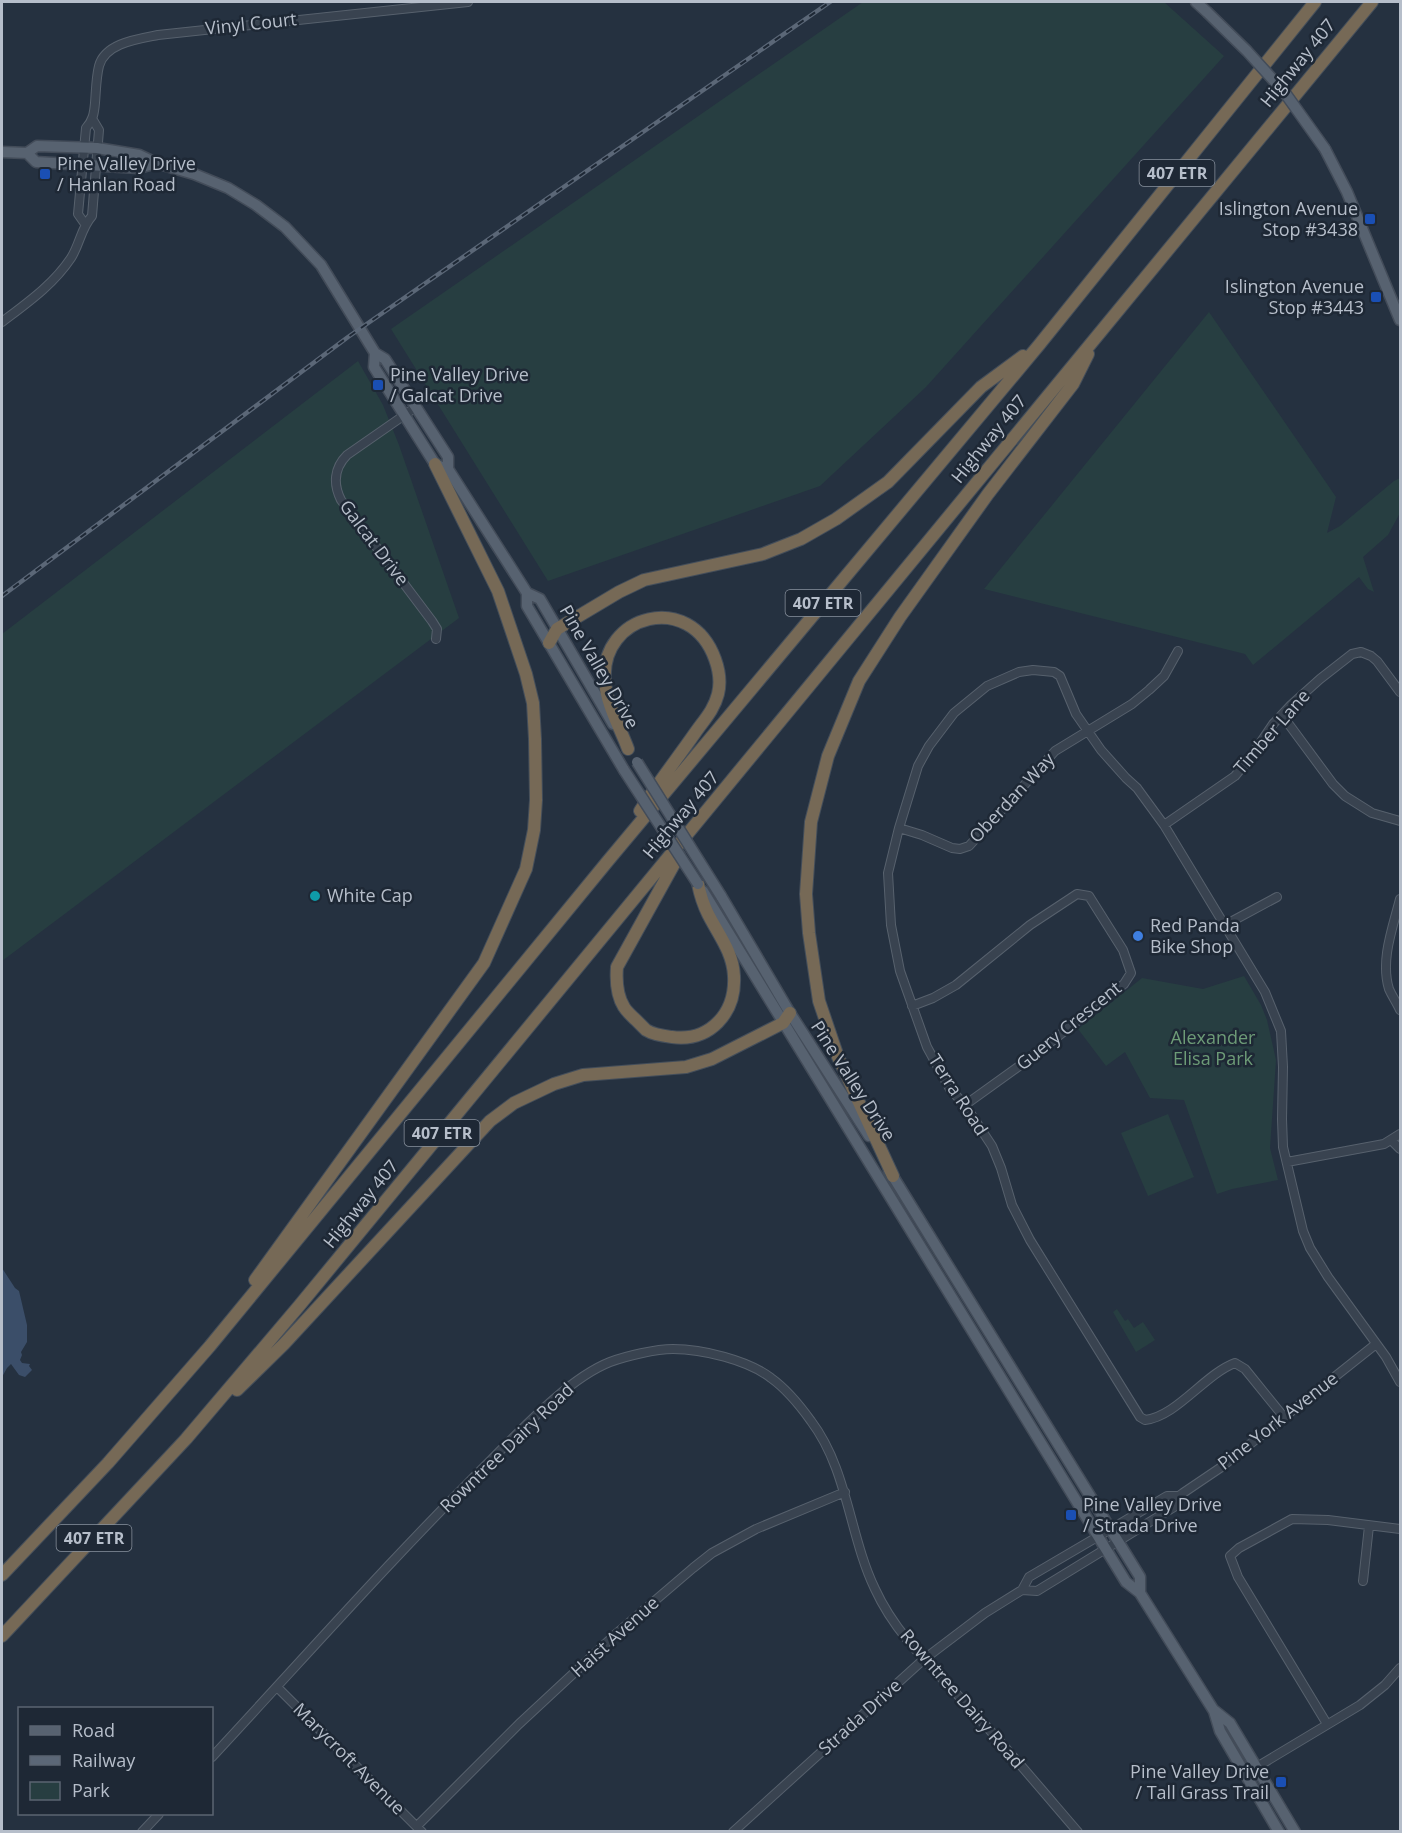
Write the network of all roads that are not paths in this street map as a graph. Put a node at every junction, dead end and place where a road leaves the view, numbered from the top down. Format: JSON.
{"nodes":[{"id":1,"x":468,"y":2,"type":"edge"},
{"id":2,"x":1196,"y":2,"type":"edge"},
{"id":3,"x":1315,"y":2,"type":"edge"},
{"id":4,"x":1372,"y":2,"type":"edge"},
{"id":5,"x":93,"y":120,"type":"junction"},
{"id":6,"x":84,"y":148,"type":"junction"},
{"id":7,"x":97,"y":148,"type":"junction"},
{"id":8,"x":2,"y":152,"type":"edge"},
{"id":9,"x":27,"y":153,"type":"junction"},
{"id":10,"x":156,"y":163,"type":"junction"},
{"id":11,"x":82,"y":164,"type":"junction"},
{"id":12,"x":95,"y":165,"type":"junction"},
{"id":13,"x":85,"y":224,"type":"junction"},
{"id":14,"x":1401,"y":320,"type":"edge"},
{"id":15,"x":2,"y":321,"type":"edge"},
{"id":16,"x":1098,"y":334,"type":"junction"},
{"id":17,"x":1039,"y":345,"type":"junction"},
{"id":18,"x":375,"y":353,"type":"junction"},
{"id":19,"x":416,"y":407,"type":"junction"},
{"id":20,"x":405,"y":415,"type":"junction"},
{"id":21,"x":435,"y":464,"type":"junction"},
{"id":22,"x":448,"y":469,"type":"junction"},
{"id":23,"x":527,"y":593,"type":"junction"},
{"id":24,"x":557,"y":629,"type":"junction"},
{"id":25,"x":436,"y":639,"type":"dead end"},
{"id":26,"x":549,"y":643,"type":"junction"},
{"id":27,"x":1178,"y":651,"type":"dead end"},
{"id":28,"x":1401,"y":693,"type":"edge"},
{"id":29,"x":1282,"y":715,"type":"junction"},
{"id":30,"x":1087,"y":730,"type":"junction"},
{"id":31,"x":628,"y":749,"type":"junction"},
{"id":32,"x":1401,"y":821,"type":"edge"},
{"id":33,"x":696,"y":825,"type":"junction"},
{"id":34,"x":1164,"y":825,"type":"junction"},
{"id":35,"x":899,"y":828,"type":"junction"},
{"id":36,"x":607,"y":862,"type":"junction"},
{"id":37,"x":698,"y":884,"type":"joint"},
{"id":38,"x":1277,"y":897,"type":"dead end"},
{"id":39,"x":1401,"y":899,"type":"edge"},
{"id":40,"x":707,"y":904,"type":"junction"},
{"id":41,"x":1225,"y":925,"type":"junction"},
{"id":42,"x":912,"y":1006,"type":"junction"},
{"id":43,"x":1401,"y":1010,"type":"edge"},
{"id":44,"x":787,"y":1018,"type":"junction"},
{"id":45,"x":965,"y":1105,"type":"junction"},
{"id":46,"x":1401,"y":1134,"type":"edge"},
{"id":47,"x":1391,"y":1140,"type":"junction"},
{"id":48,"x":1401,"y":1149,"type":"edge"},
{"id":49,"x":1287,"y":1162,"type":"junction"},
{"id":50,"x":893,"y":1176,"type":"junction"},
{"id":51,"x":1376,"y":1344,"type":"junction"},
{"id":52,"x":210,"y":1346,"type":"junction"},
{"id":53,"x":1401,"y":1382,"type":"edge"},
{"id":54,"x":1283,"y":1416,"type":"junction"},
{"id":55,"x":186,"y":1439,"type":"junction"},
{"id":56,"x":844,"y":1492,"type":"junction"},
{"id":57,"x":1179,"y":1496,"type":"junction"},
{"id":58,"x":1369,"y":1526,"type":"junction"},
{"id":59,"x":1111,"y":1528,"type":"junction"},
{"id":60,"x":1401,"y":1529,"type":"edge"},
{"id":61,"x":1098,"y":1537,"type":"junction"},
{"id":62,"x":1118,"y":1542,"type":"junction"},
{"id":63,"x":1105,"y":1550,"type":"junction"},
{"id":64,"x":2,"y":1575,"type":"edge"},
{"id":65,"x":1363,"y":1581,"type":"dead end"},
{"id":66,"x":1022,"y":1590,"type":"junction"},
{"id":67,"x":1140,"y":1593,"type":"junction"},
{"id":68,"x":2,"y":1636,"type":"edge"},
{"id":69,"x":924,"y":1660,"type":"junction"},
{"id":70,"x":1401,"y":1668,"type":"edge"},
{"id":71,"x":277,"y":1688,"type":"junction"},
{"id":72,"x":1214,"y":1711,"type":"junction"},
{"id":73,"x":1327,"y":1724,"type":"junction"},
{"id":74,"x":213,"y":1756,"type":"edge"},
{"id":75,"x":1257,"y":1767,"type":"junction"},
{"id":76,"x":1245,"y":1774,"type":"junction"},
{"id":77,"x":158,"y":1815,"type":"edge"},
{"id":78,"x":420,"y":1829,"type":"edge"},
{"id":79,"x":738,"y":1830,"type":"edge"},
{"id":80,"x":142,"y":1832,"type":"edge"},
{"id":81,"x":1078,"y":1832,"type":"edge"},
{"id":82,"x":1279,"y":1832,"type":"edge"},
{"id":83,"x":1295,"y":1832,"type":"edge"}],
"edges":[{"from":1,"to":5,"type":"street","name":"Vinyl Court"},
{"from":2,"to":14,"type":"main road","bridge":true},
{"from":3,"to":17,"type":"highway","name":"Highway 407","number":"407 ETR"},
{"from":4,"to":16,"type":"highway","name":"Highway 407","number":"407 ETR"},
{"from":5,"to":6,"type":"street","name":"Vinyl Court"},
{"from":5,"to":7,"type":"street","name":"Vinyl Court"},
{"from":6,"to":7,"type":"main road","name":"Pine Valley Drive"},
{"from":6,"to":9,"type":"main road","name":"Pine Valley Drive"},
{"from":6,"to":11,"type":"street","name":"Vinyl Court"},
{"from":7,"to":10,"type":"main road","name":"Pine Valley Drive"},
{"from":7,"to":12,"type":"street","name":"Vinyl Court"},
{"from":8,"to":9,"type":"main road","name":"Pine Valley Drive"},
{"from":9,"to":11,"type":"main road","name":"Pine Valley Drive"},
{"from":10,"to":12,"type":"main road","name":"Pine Valley Drive"},
{"from":10,"to":18,"type":"main road","name":"Pine Valley Drive"},
{"from":11,"to":12,"type":"main road","name":"Pine Valley Drive"},
{"from":11,"to":13,"type":"street","name":"Vinyl Court"},
{"from":12,"to":13,"type":"street","name":"Vinyl Court"},
{"from":13,"to":15,"type":"street","name":"Vinyl Court"},
{"from":16,"to":33,"type":"highway","name":"Highway 407","number":"407 ETR"},
{"from":16,"to":50,"type":"highway"},
{"from":17,"to":24,"type":"highway"},
{"from":17,"to":36,"type":"highway","name":"Highway 407","number":"407 ETR"},
{"from":18,"to":19,"type":"main road","name":"Pine Valley Drive"},
{"from":18,"to":20,"type":"main road","name":"Pine Valley Drive"},
{"from":19,"to":20,"type":"street","name":"Galcat Drive"},
{"from":19,"to":22,"type":"main road","name":"Pine Valley Drive"},
{"from":20,"to":21,"type":"main road","name":"Pine Valley Drive"},
{"from":20,"to":25,"type":"street","name":"Galcat Drive"},
{"from":21,"to":22,"type":"main road"},
{"from":21,"to":52,"type":"highway"},
{"from":22,"to":23,"type":"main road","name":"Pine Valley Drive"},
{"from":23,"to":24,"type":"main road","name":"Pine Valley Drive"},
{"from":23,"to":26,"type":"main road","name":"Pine Valley Drive"},
{"from":24,"to":26,"type":"highway"},
{"from":24,"to":31,"type":"main road","name":"Pine Valley Drive"},
{"from":26,"to":37,"type":"main road","name":"Pine Valley Drive","bridge":true},
{"from":27,"to":30,"type":"street","name":"Oberdan Way"},
{"from":28,"to":29,"type":"street","name":"Timber Lane"},
{"from":29,"to":32,"type":"street"},
{"from":29,"to":34,"type":"street","name":"Timber Lane"},
{"from":30,"to":34,"type":"street"},
{"from":30,"to":35,"type":"street","name":"Oberdan Way"},
{"from":30,"to":35,"type":"street","name":"Terra Road"},
{"from":31,"to":36,"type":"highway"},
{"from":31,"to":44,"type":"main road","name":"Pine Valley Drive","bridge":true},
{"from":33,"to":40,"type":"highway"},
{"from":33,"to":55,"type":"highway","name":"Highway 407","number":"407 ETR"},
{"from":34,"to":41,"type":"street"},
{"from":35,"to":42,"type":"street","name":"Terra Road"},
{"from":36,"to":52,"type":"highway","name":"Highway 407","number":"407 ETR"},
{"from":37,"to":40,"type":"highway"},
{"from":38,"to":41,"type":"street"},
{"from":39,"to":43,"type":"street"},
{"from":40,"to":44,"type":"main road","name":"Pine Valley Drive"},
{"from":41,"to":49,"type":"street"},
{"from":42,"to":45,"type":"street","name":"Terra Road"},
{"from":42,"to":45,"type":"street","name":"Guery Crescent"},
{"from":44,"to":50,"type":"main road","name":"Pine Valley Drive"},
{"from":44,"to":55,"type":"highway"},
{"from":44,"to":61,"type":"main road","name":"Pine Valley Drive"},
{"from":45,"to":54,"type":"street","name":"Terra Road"},
{"from":46,"to":47,"type":"street"},
{"from":47,"to":48,"type":"street"},
{"from":47,"to":49,"type":"street"},
{"from":49,"to":51,"type":"street"},
{"from":50,"to":59,"type":"main road","name":"Pine Valley Drive"},
{"from":51,"to":53,"type":"street"},
{"from":51,"to":54,"type":"street","name":"Pine York Avenue"},
{"from":52,"to":64,"type":"highway","name":"Highway 407","number":"407 ETR"},
{"from":54,"to":57,"type":"street","name":"Pine York Avenue"},
{"from":55,"to":68,"type":"highway","name":"Highway 407","number":"407 ETR"},
{"from":56,"to":69,"type":"street","name":"Rowntree Dairy Road"},
{"from":56,"to":71,"type":"street","name":"Rowntree Dairy Road"},
{"from":56,"to":78,"type":"street","name":"Haist Avenue"},
{"from":57,"to":59,"type":"street","name":"Pine York Avenue"},
{"from":57,"to":62,"type":"street","name":"Pine York Avenue"},
{"from":58,"to":60,"type":"street"},
{"from":58,"to":65,"type":"street"},
{"from":58,"to":73,"type":"street"},
{"from":59,"to":61,"type":"street","name":"Strada Drive"},
{"from":59,"to":62,"type":"main road","name":"Pine Valley Drive"},
{"from":61,"to":63,"type":"main road","name":"Pine Valley Drive"},
{"from":61,"to":66,"type":"street","name":"Strada Drive"},
{"from":62,"to":63,"type":"street","name":"Pine York Avenue"},
{"from":62,"to":67,"type":"main road","name":"Pine Valley Drive"},
{"from":63,"to":66,"type":"street","name":"Strada Drive"},
{"from":63,"to":67,"type":"main road","name":"Pine Valley Drive"},
{"from":66,"to":69,"type":"street","name":"Strada Drive"},
{"from":67,"to":72,"type":"main road","name":"Pine Valley Drive"},
{"from":69,"to":79,"type":"street","name":"Strada Drive"},
{"from":69,"to":81,"type":"street","name":"Rowntree Dairy Road"},
{"from":70,"to":73,"type":"street"},
{"from":71,"to":74,"type":"street","name":"Rowntree Dairy Road"},
{"from":71,"to":78,"type":"street","name":"Marycroft Avenue"},
{"from":72,"to":75,"type":"main road","name":"Pine Valley Drive"},
{"from":72,"to":76,"type":"main road","name":"Pine Valley Drive"},
{"from":73,"to":75,"type":"street"},
{"from":75,"to":76,"type":"street"},
{"from":75,"to":83,"type":"main road","name":"Pine Valley Drive"},
{"from":76,"to":82,"type":"main road","name":"Pine Valley Drive"},
{"from":77,"to":80,"type":"street"}]}
